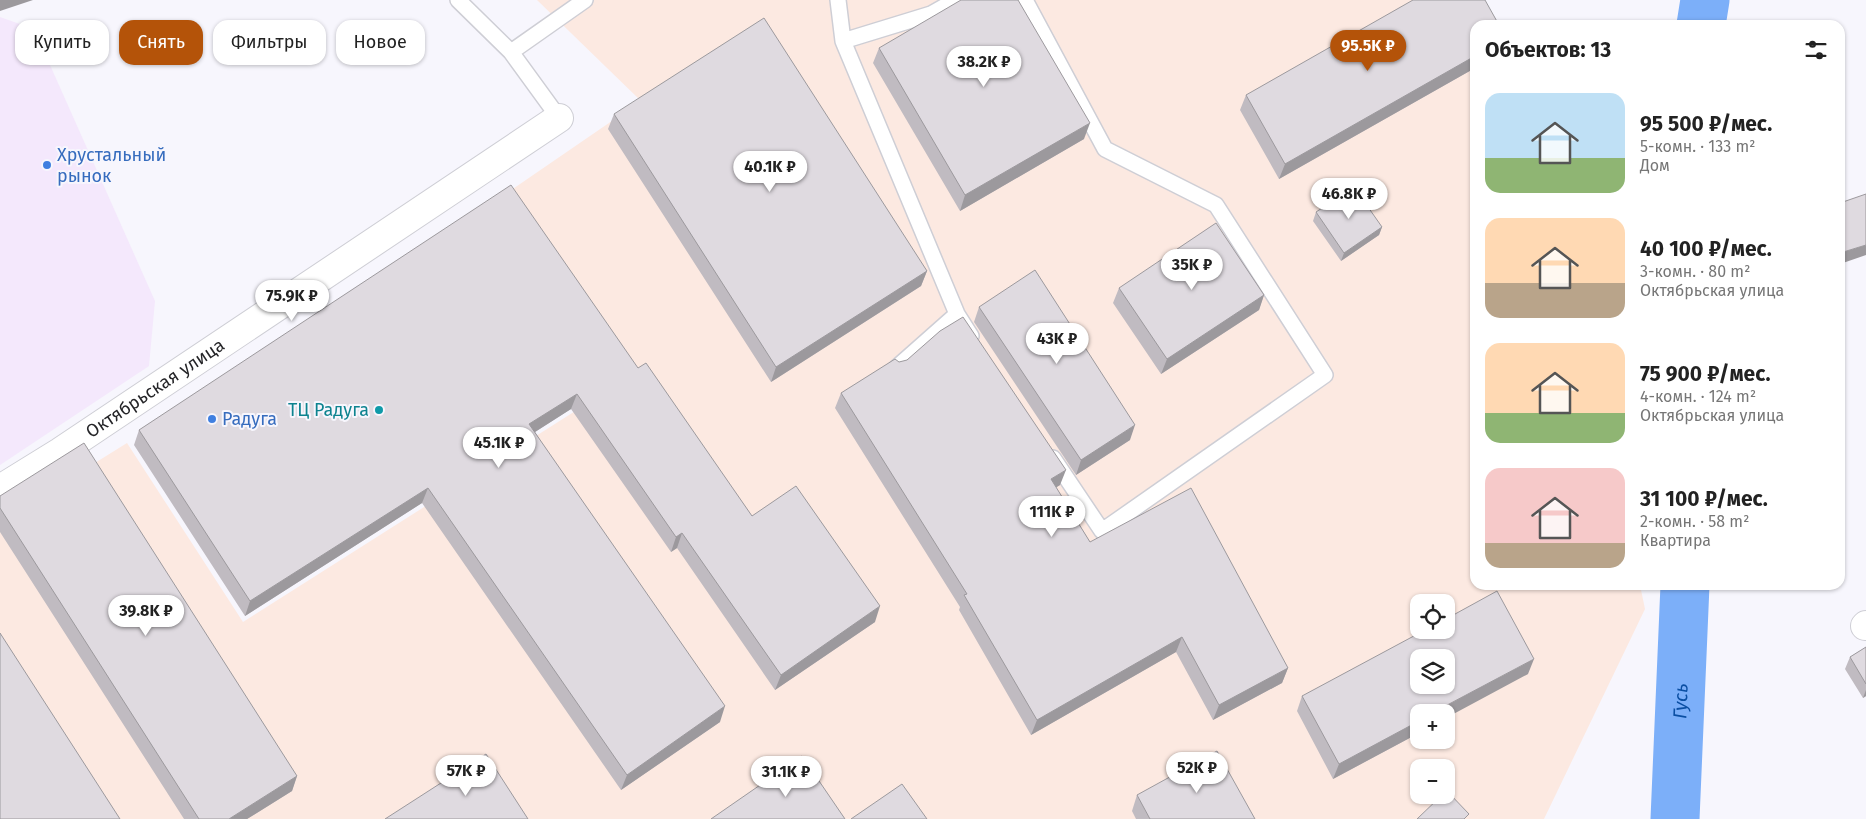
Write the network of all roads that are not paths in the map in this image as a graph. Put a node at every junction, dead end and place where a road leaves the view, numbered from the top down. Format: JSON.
{"nodes":[{"id":1,"x":458,"y":0,"type":"edge"},
{"id":2,"x":585,"y":0,"type":"edge"},
{"id":3,"x":838,"y":0,"type":"edge"},
{"id":4,"x":956,"y":0,"type":"edge"},
{"id":5,"x":1025,"y":0,"type":"edge"},
{"id":6,"x":843,"y":41,"type":"junction"},
{"id":7,"x":511,"y":52,"type":"junction"},
{"id":8,"x":559,"y":118,"type":"joint"},
{"id":9,"x":957,"y":314,"type":"junction"},
{"id":10,"x":978,"y":346,"type":"edge"},
{"id":11,"x":896,"y":368,"type":"edge"},
{"id":12,"x":1043,"y":443,"type":"edge"},
{"id":13,"x":0,"y":488,"type":"edge"}],
"edges":[{"from":1,"to":7,"type":"lane"},
{"from":2,"to":7,"type":"lane"},
{"from":3,"to":6,"type":"lane"},
{"from":4,"to":6,"type":"lane"},
{"from":5,"to":12,"type":"lane"},
{"from":6,"to":9,"type":"lane"},
{"from":7,"to":8,"type":"lane"},
{"from":8,"to":13,"type":"street","name":"Октябрьская улица"},
{"from":9,"to":10,"type":"lane"},
{"from":9,"to":11,"type":"lane"}]}
